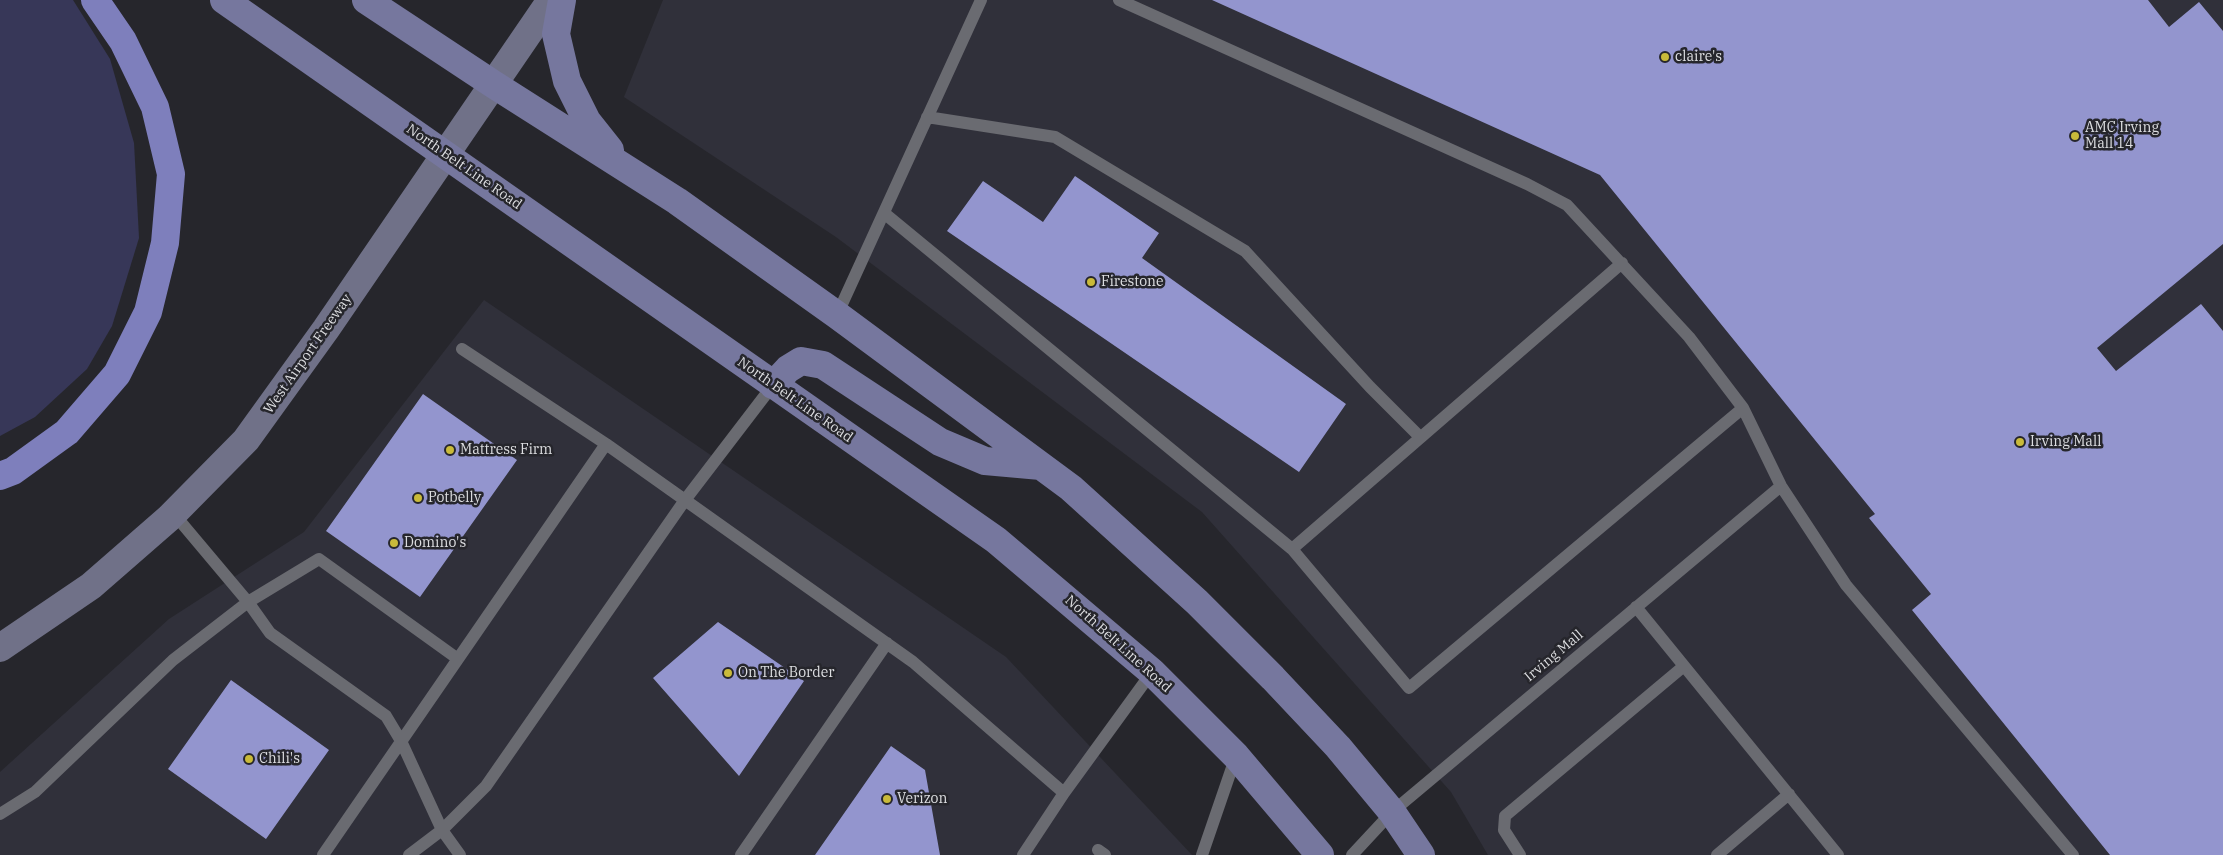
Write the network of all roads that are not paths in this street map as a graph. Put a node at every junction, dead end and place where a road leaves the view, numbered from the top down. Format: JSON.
{"nodes":[{"id":1,"x":96,"y":0,"type":"edge"},
{"id":2,"x":224,"y":0,"type":"edge"},
{"id":3,"x":366,"y":0,"type":"edge"},
{"id":4,"x":552,"y":0,"type":"edge"},
{"id":5,"x":562,"y":0,"type":"edge"},
{"id":6,"x":981,"y":0,"type":"edge"},
{"id":7,"x":1119,"y":0,"type":"edge"},
{"id":8,"x":493,"y":84,"type":"junction"},
{"id":9,"x":928,"y":117,"type":"junction"},
{"id":10,"x":446,"y":153,"type":"junction"},
{"id":11,"x":624,"y":167,"type":"junction"},
{"id":12,"x":884,"y":213,"type":"junction"},
{"id":13,"x":1622,"y":263,"type":"junction"},
{"id":14,"x":837,"y":315,"type":"junction"},
{"id":15,"x":462,"y":349,"type":"dead end"},
{"id":16,"x":773,"y":385,"type":"junction"},
{"id":17,"x":1743,"y":408,"type":"junction"},
{"id":18,"x":1420,"y":437,"type":"junction"},
{"id":19,"x":606,"y":444,"type":"junction"},
{"id":20,"x":1041,"y":466,"type":"junction"},
{"id":21,"x":0,"y":476,"type":"edge"},
{"id":22,"x":1781,"y":486,"type":"junction"},
{"id":23,"x":685,"y":500,"type":"junction"},
{"id":24,"x":174,"y":514,"type":"junction"},
{"id":25,"x":1292,"y":548,"type":"junction"},
{"id":26,"x":248,"y":602,"type":"junction"},
{"id":27,"x":1636,"y":607,"type":"junction"},
{"id":28,"x":886,"y":643,"type":"junction"},
{"id":29,"x":0,"y":648,"type":"edge"},
{"id":30,"x":458,"y":659,"type":"junction"},
{"id":31,"x":1684,"y":666,"type":"junction"},
{"id":32,"x":1152,"y":672,"type":"junction"},
{"id":33,"x":401,"y":741,"type":"junction"},
{"id":34,"x":1236,"y":756,"type":"junction"},
{"id":35,"x":1064,"y":793,"type":"junction"},
{"id":36,"x":1789,"y":794,"type":"junction"},
{"id":37,"x":1392,"y":812,"type":"junction"},
{"id":38,"x":0,"y":814,"type":"edge"},
{"id":39,"x":442,"y":830,"type":"junction"},
{"id":40,"x":323,"y":855,"type":"edge"},
{"id":41,"x":409,"y":855,"type":"edge"},
{"id":42,"x":460,"y":855,"type":"edge"},
{"id":43,"x":741,"y":855,"type":"edge"},
{"id":44,"x":1024,"y":855,"type":"edge"},
{"id":45,"x":1202,"y":855,"type":"edge"},
{"id":46,"x":1320,"y":855,"type":"edge"},
{"id":47,"x":1352,"y":855,"type":"edge"},
{"id":48,"x":1421,"y":855,"type":"edge"},
{"id":49,"x":1520,"y":855,"type":"edge"},
{"id":50,"x":1717,"y":855,"type":"edge"},
{"id":51,"x":1838,"y":855,"type":"edge"},
{"id":52,"x":2073,"y":855,"type":"edge"}],
"edges":[{"from":1,"to":21,"type":"highway"},
{"from":2,"to":10,"type":"main road","name":"North Belt Line Road"},
{"from":3,"to":8,"type":"main road"},
{"from":4,"to":8,"type":"main road","name":"West Airport Freeway"},
{"from":5,"to":11,"type":"main road"},
{"from":6,"to":9,"type":"lane"},
{"from":7,"to":13,"type":"lane"},
{"from":8,"to":10,"type":"main road","name":"West Airport Freeway"},
{"from":8,"to":11,"type":"main road"},
{"from":9,"to":12,"type":"lane"},
{"from":9,"to":18,"type":"lane"},
{"from":10,"to":16,"type":"main road","name":"North Belt Line Road"},
{"from":10,"to":24,"type":"main road","name":"West Airport Freeway"},
{"from":11,"to":14,"type":"main road"},
{"from":12,"to":14,"type":"lane"},
{"from":12,"to":25,"type":"lane"},
{"from":13,"to":17,"type":"lane"},
{"from":13,"to":18,"type":"lane"},
{"from":14,"to":20,"type":"main road"},
{"from":15,"to":19,"type":"lane"},
{"from":16,"to":20,"type":"main road"},
{"from":16,"to":23,"type":"lane"},
{"from":16,"to":32,"type":"main road","name":"North Belt Line Road"},
{"from":17,"to":22,"type":"lane"},
{"from":17,"to":25,"type":"lane"},
{"from":18,"to":25,"type":"lane"},
{"from":19,"to":23,"type":"lane"},
{"from":19,"to":30,"type":"lane"},
{"from":20,"to":37,"type":"main road"},
{"from":22,"to":27,"type":"lane","name":"Irving Mall"},
{"from":22,"to":52,"type":"lane"},
{"from":23,"to":28,"type":"lane"},
{"from":23,"to":39,"type":"lane"},
{"from":24,"to":26,"type":"lane"},
{"from":24,"to":29,"type":"main road","name":"West Airport Freeway"},
{"from":26,"to":30,"type":"lane"},
{"from":26,"to":33,"type":"lane"},
{"from":26,"to":38,"type":"lane"},
{"from":27,"to":31,"type":"lane"},
{"from":27,"to":37,"type":"lane","name":"Irving Mall"},
{"from":28,"to":35,"type":"lane"},
{"from":28,"to":43,"type":"lane"},
{"from":30,"to":33,"type":"lane"},
{"from":31,"to":36,"type":"lane"},
{"from":31,"to":49,"type":"lane"},
{"from":32,"to":34,"type":"main road","name":"North Belt Line Road"},
{"from":32,"to":35,"type":"lane"},
{"from":33,"to":39,"type":"lane"},
{"from":33,"to":40,"type":"lane"},
{"from":34,"to":45,"type":"lane"},
{"from":34,"to":46,"type":"main road","name":"North Belt Line Road"},
{"from":35,"to":44,"type":"lane"},
{"from":36,"to":50,"type":"lane"},
{"from":36,"to":51,"type":"lane"},
{"from":37,"to":47,"type":"lane","name":"Irving Mall"},
{"from":37,"to":48,"type":"main road"},
{"from":39,"to":41,"type":"lane"},
{"from":39,"to":42,"type":"lane"}]}
